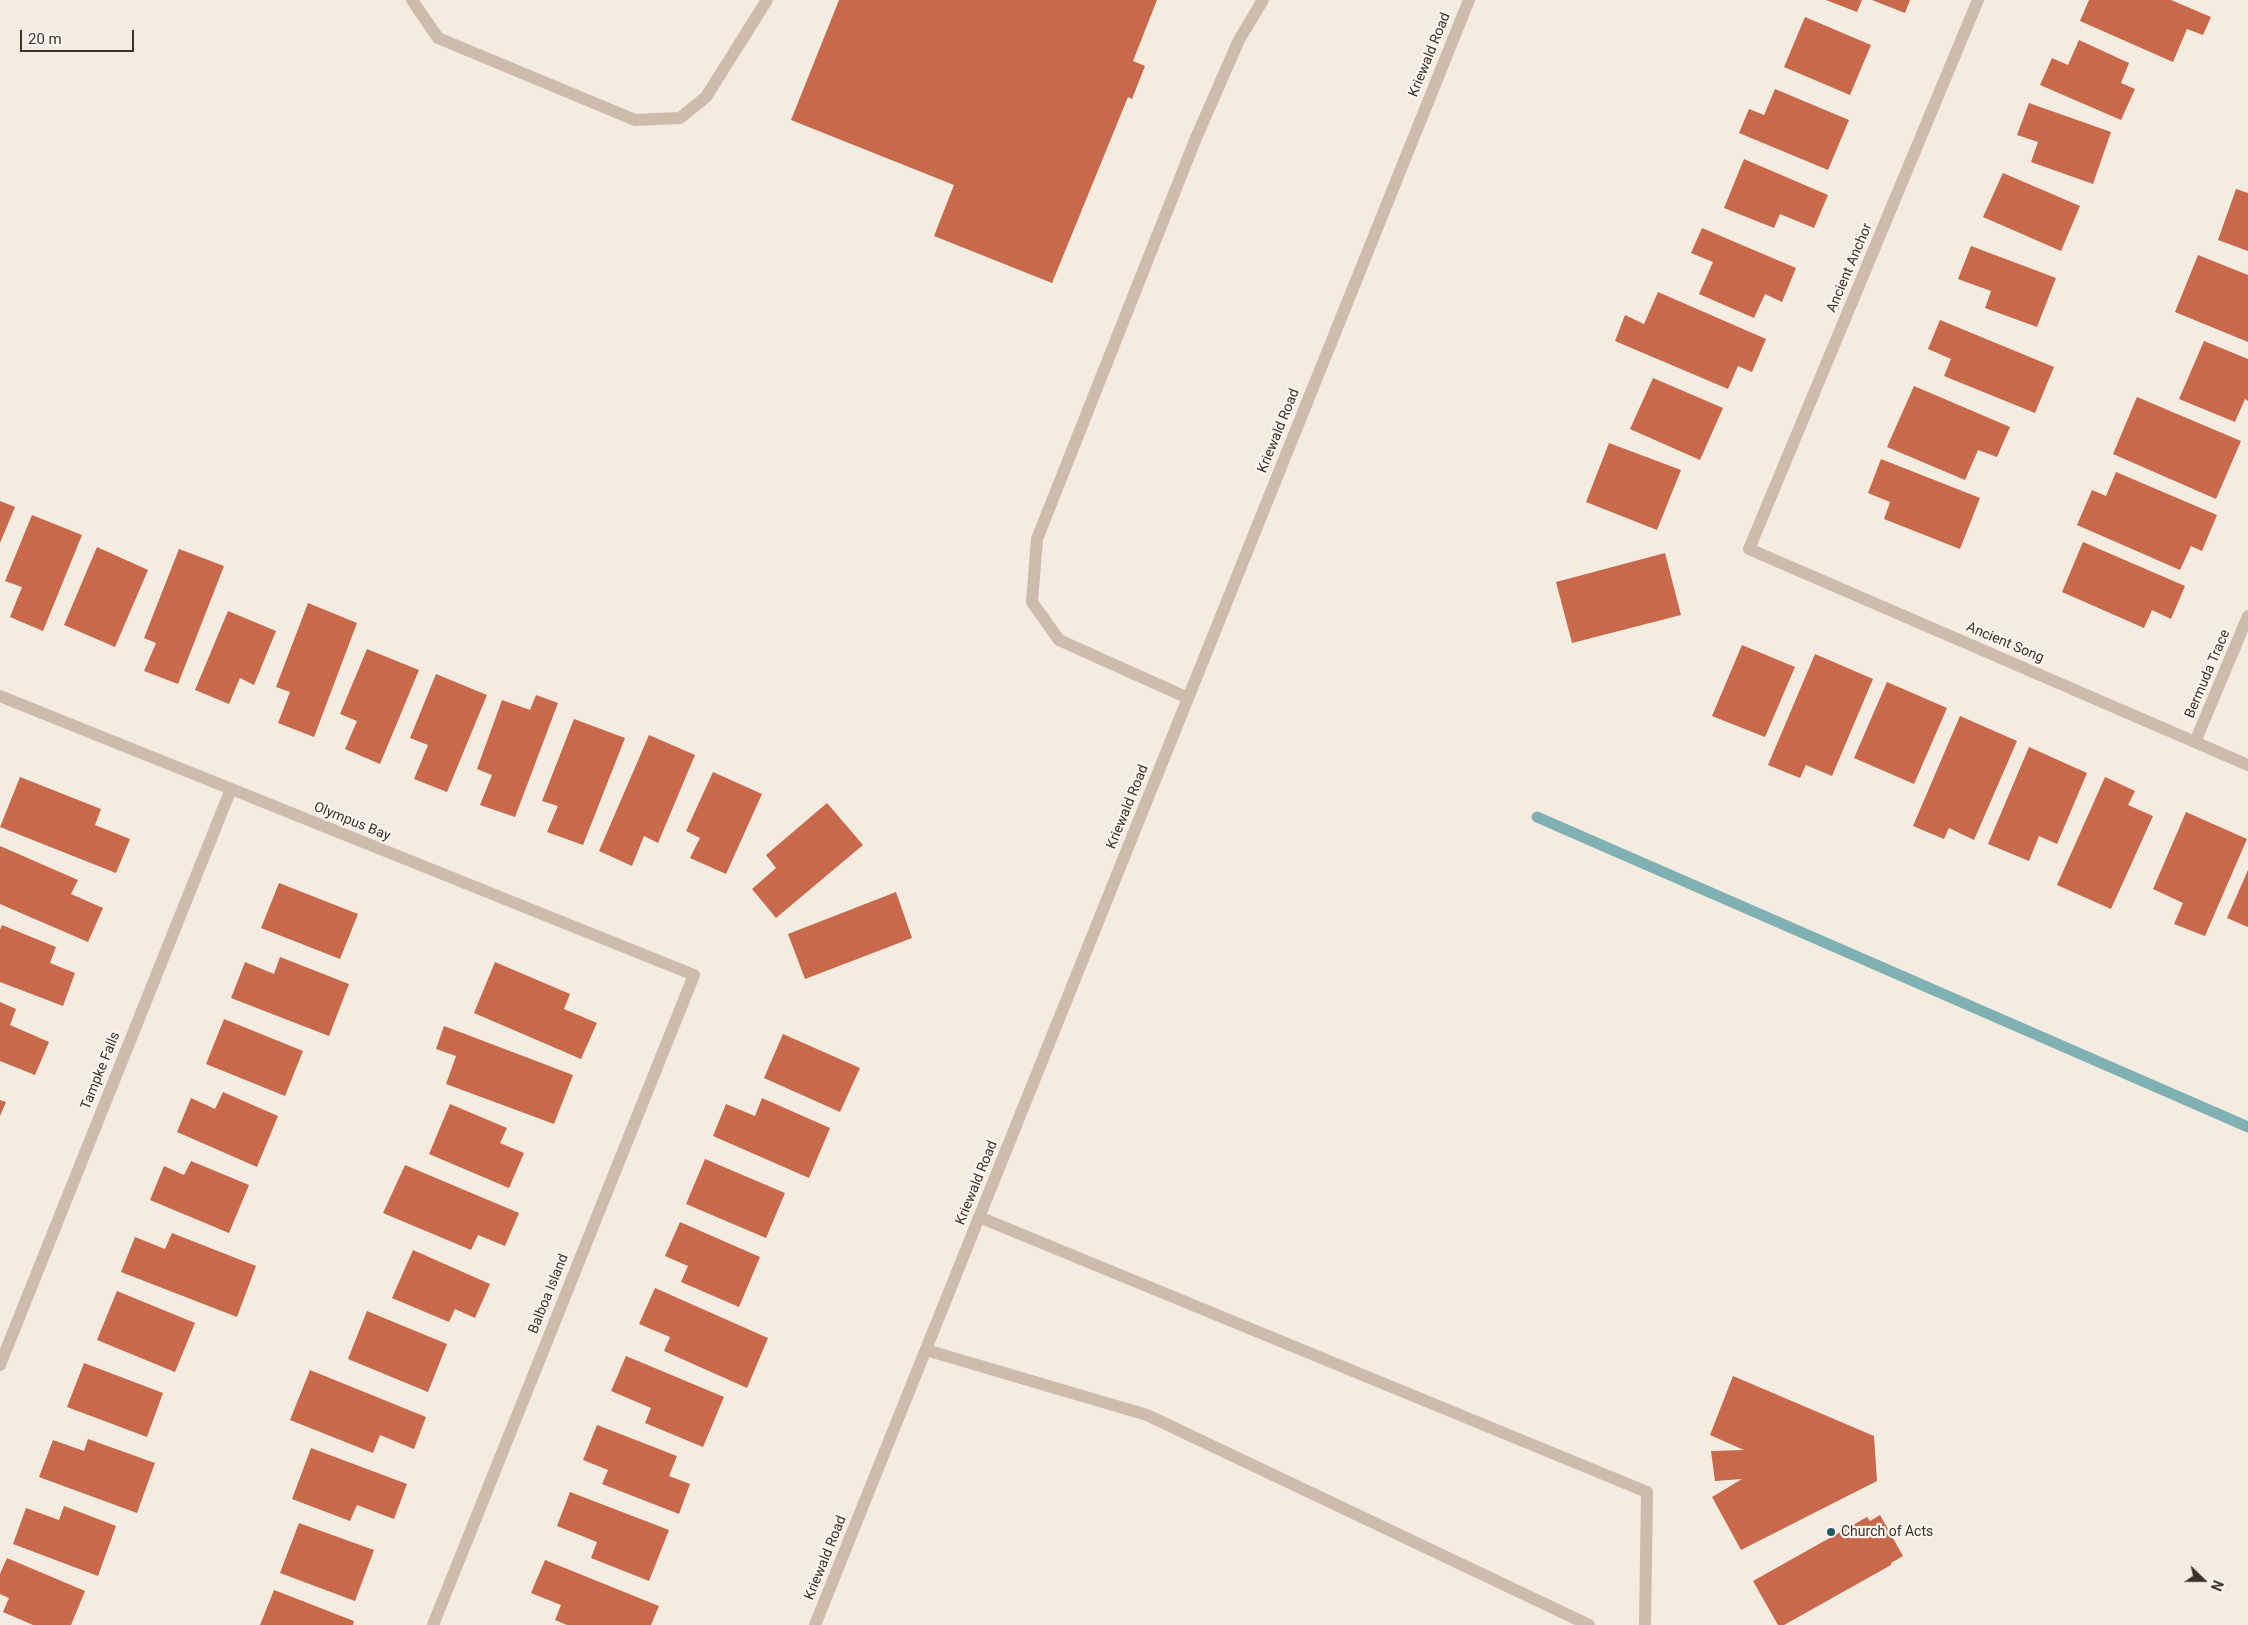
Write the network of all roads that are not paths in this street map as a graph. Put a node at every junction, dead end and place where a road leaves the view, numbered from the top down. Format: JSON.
{"nodes":[{"id":1,"x":412,"y":0,"type":"edge"},
{"id":2,"x":767,"y":0,"type":"edge"},
{"id":3,"x":1263,"y":0,"type":"edge"},
{"id":4,"x":1469,"y":0,"type":"edge"},
{"id":5,"x":1978,"y":0,"type":"edge"},
{"id":6,"x":1749,"y":548,"type":"joint"},
{"id":7,"x":2248,"y":616,"type":"edge"},
{"id":8,"x":0,"y":696,"type":"edge"},
{"id":9,"x":1188,"y":698,"type":"junction"},
{"id":10,"x":2195,"y":742,"type":"junction"},
{"id":11,"x":2248,"y":765,"type":"edge"},
{"id":12,"x":231,"y":789,"type":"junction"},
{"id":13,"x":694,"y":975,"type":"joint"},
{"id":14,"x":979,"y":1217,"type":"junction"},
{"id":15,"x":926,"y":1350,"type":"junction"},
{"id":16,"x":0,"y":1365,"type":"edge"},
{"id":17,"x":433,"y":1625,"type":"edge"},
{"id":18,"x":815,"y":1625,"type":"edge"},
{"id":19,"x":1589,"y":1625,"type":"edge"},
{"id":20,"x":1645,"y":1625,"type":"edge"}],
"edges":[{"from":1,"to":2,"type":"street"},
{"from":3,"to":9,"type":"street"},
{"from":4,"to":9,"type":"street","name":"Kriewald Road"},
{"from":5,"to":6,"type":"street","name":"Ancient Anchor"},
{"from":6,"to":10,"type":"street","name":"Ancient Song"},
{"from":7,"to":10,"type":"street","name":"Bermuda Trace"},
{"from":8,"to":12,"type":"street","name":"Olympus Bay"},
{"from":9,"to":14,"type":"street","name":"Kriewald Road"},
{"from":10,"to":11,"type":"street","name":"Ancient Song"},
{"from":12,"to":13,"type":"street","name":"Olympus Bay"},
{"from":12,"to":16,"type":"street","name":"Tampke Falls"},
{"from":13,"to":17,"type":"street","name":"Balboa Island"},
{"from":14,"to":15,"type":"street","name":"Kriewald Road"},
{"from":14,"to":20,"type":"street"},
{"from":15,"to":18,"type":"street","name":"Kriewald Road"},
{"from":15,"to":19,"type":"street"}]}
